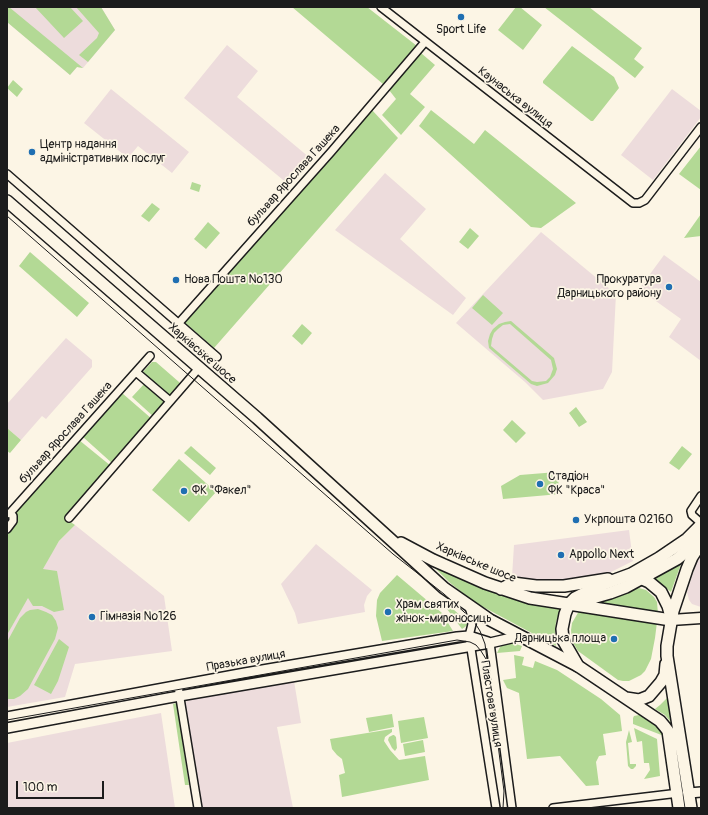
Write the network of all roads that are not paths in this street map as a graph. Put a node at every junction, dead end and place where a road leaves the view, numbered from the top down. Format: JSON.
{"nodes":[{"id":1,"x":381,"y":7,"type":"edge"},
{"id":2,"x":425,"y":42,"type":"junction"},
{"id":3,"x":701,"y":127,"type":"edge"},
{"id":4,"x":7,"y":174,"type":"edge"},
{"id":5,"x":7,"y":201,"type":"edge"},
{"id":6,"x":178,"y":324,"type":"junction"},
{"id":7,"x":150,"y":356,"type":"dead end"},
{"id":8,"x":217,"y":357,"type":"dead end"},
{"id":9,"x":199,"y":368,"type":"junction"},
{"id":10,"x":136,"y":372,"type":"junction"},
{"id":11,"x":170,"y":401,"type":"junction"},
{"id":12,"x":701,"y":496,"type":"edge"},
{"id":13,"x":9,"y":514,"type":"edge"},
{"id":14,"x":69,"y":518,"type":"dead end"},
{"id":15,"x":701,"y":524,"type":"edge"},
{"id":16,"x":379,"y":528,"type":"junction"},
{"id":17,"x":7,"y":529,"type":"edge"},
{"id":18,"x":700,"y":544,"type":"edge"},
{"id":19,"x":631,"y":574,"type":"junction"},
{"id":20,"x":643,"y":578,"type":"junction"},
{"id":21,"x":501,"y":589,"type":"junction"},
{"id":22,"x":569,"y":604,"type":"junction"},
{"id":23,"x":468,"y":605,"type":"junction"},
{"id":24,"x":701,"y":618,"type":"edge"},
{"id":25,"x":671,"y":620,"type":"junction"},
{"id":26,"x":469,"y":636,"type":"junction"},
{"id":27,"x":520,"y":636,"type":"junction"},
{"id":28,"x":490,"y":643,"type":"junction"},
{"id":29,"x":471,"y":646,"type":"junction"},
{"id":30,"x":667,"y":656,"type":"junction"},
{"id":31,"x":578,"y":666,"type":"junction"},
{"id":32,"x":178,"y":686,"type":"junction"},
{"id":33,"x":180,"y":696,"type":"junction"},
{"id":34,"x":624,"y":697,"type":"junction"},
{"id":35,"x":7,"y":717,"type":"edge"},
{"id":36,"x":7,"y":728,"type":"edge"},
{"id":37,"x":701,"y":792,"type":"edge"},
{"id":38,"x":690,"y":793,"type":"junction"},
{"id":39,"x":677,"y":794,"type":"junction"},
{"id":40,"x":198,"y":808,"type":"edge"},
{"id":41,"x":496,"y":808,"type":"edge"},
{"id":42,"x":512,"y":808,"type":"edge"},
{"id":43,"x":553,"y":808,"type":"edge"},
{"id":44,"x":678,"y":808,"type":"edge"},
{"id":45,"x":691,"y":808,"type":"edge"}],
"edges":[{"from":1,"to":2,"type":"street","name":"Каунаська вулиця"},
{"from":2,"to":3,"type":"street","name":"Каунаська вулиця"},
{"from":2,"to":6,"type":"street","name":"бульвар Ярослава Гашека"},
{"from":4,"to":6,"type":"street","name":"Харківське шосе"},
{"from":5,"to":9,"type":"main road","name":"Харківське шосе"},
{"from":6,"to":8,"type":"street","name":"Харківське шосе"},
{"from":7,"to":10,"type":"street","name":"бульвар Ярослава Гашека"},
{"from":9,"to":11,"type":"street"},
{"from":9,"to":16,"type":"main road","name":"Харківське шосе"},
{"from":10,"to":11,"type":"street"},
{"from":10,"to":13,"type":"street","name":"бульвар Ярослава Гашека"},
{"from":11,"to":14,"type":"street"},
{"from":12,"to":15,"type":"street"},
{"from":13,"to":17,"type":"street","name":"бульвар Ярослава Гашека"},
{"from":15,"to":19,"type":"main road"},
{"from":16,"to":21,"type":"main road","name":"Харківське шосе"},
{"from":16,"to":23,"type":"main road","name":"Харківське шосе"},
{"from":18,"to":20,"type":"main road"},
{"from":18,"to":25,"type":"main road"},
{"from":19,"to":20,"type":"main road"},
{"from":19,"to":21,"type":"main road","name":"Харківське шосе"},
{"from":19,"to":22,"type":"main road"},
{"from":20,"to":22,"type":"main road"},
{"from":20,"to":25,"type":"main road"},
{"from":21,"to":22,"type":"main road","name":"Харківське шосе"},
{"from":22,"to":25,"type":"main road","name":"Харківське шосе"},
{"from":22,"to":31,"type":"main road"},
{"from":23,"to":26,"type":"street","name":"Пластова вулиця"},
{"from":23,"to":27,"type":"main road","name":"Харківське шосе"},
{"from":24,"to":25,"type":"main road"},
{"from":25,"to":30,"type":"main road"},
{"from":26,"to":28,"type":"street","name":"Празька вулиця"},
{"from":26,"to":29,"type":"street","name":"Пластова вулиця"},
{"from":26,"to":32,"type":"street","name":"Празька вулиця"},
{"from":27,"to":28,"type":"street","name":"Празька вулиця"},
{"from":27,"to":31,"type":"main road"},
{"from":28,"to":29,"type":"street","name":"Празька вулиця"},
{"from":28,"to":42,"type":"street","name":"Пластова вулиця"},
{"from":29,"to":33,"type":"street","name":"Празька вулиця"},
{"from":29,"to":41,"type":"street","name":"Пластова вулиця"},
{"from":30,"to":34,"type":"main road"},
{"from":30,"to":38,"type":"main road"},
{"from":31,"to":34,"type":"main road"},
{"from":32,"to":33,"type":"street"},
{"from":32,"to":35,"type":"street","name":"Празька вулиця"},
{"from":33,"to":36,"type":"street","name":"Празька вулиця"},
{"from":33,"to":40,"type":"street"},
{"from":34,"to":39,"type":"main road"},
{"from":37,"to":38,"type":"street"},
{"from":38,"to":39,"type":"street"},
{"from":38,"to":45,"type":"main road"},
{"from":39,"to":43,"type":"street"},
{"from":39,"to":44,"type":"main road"}]}
